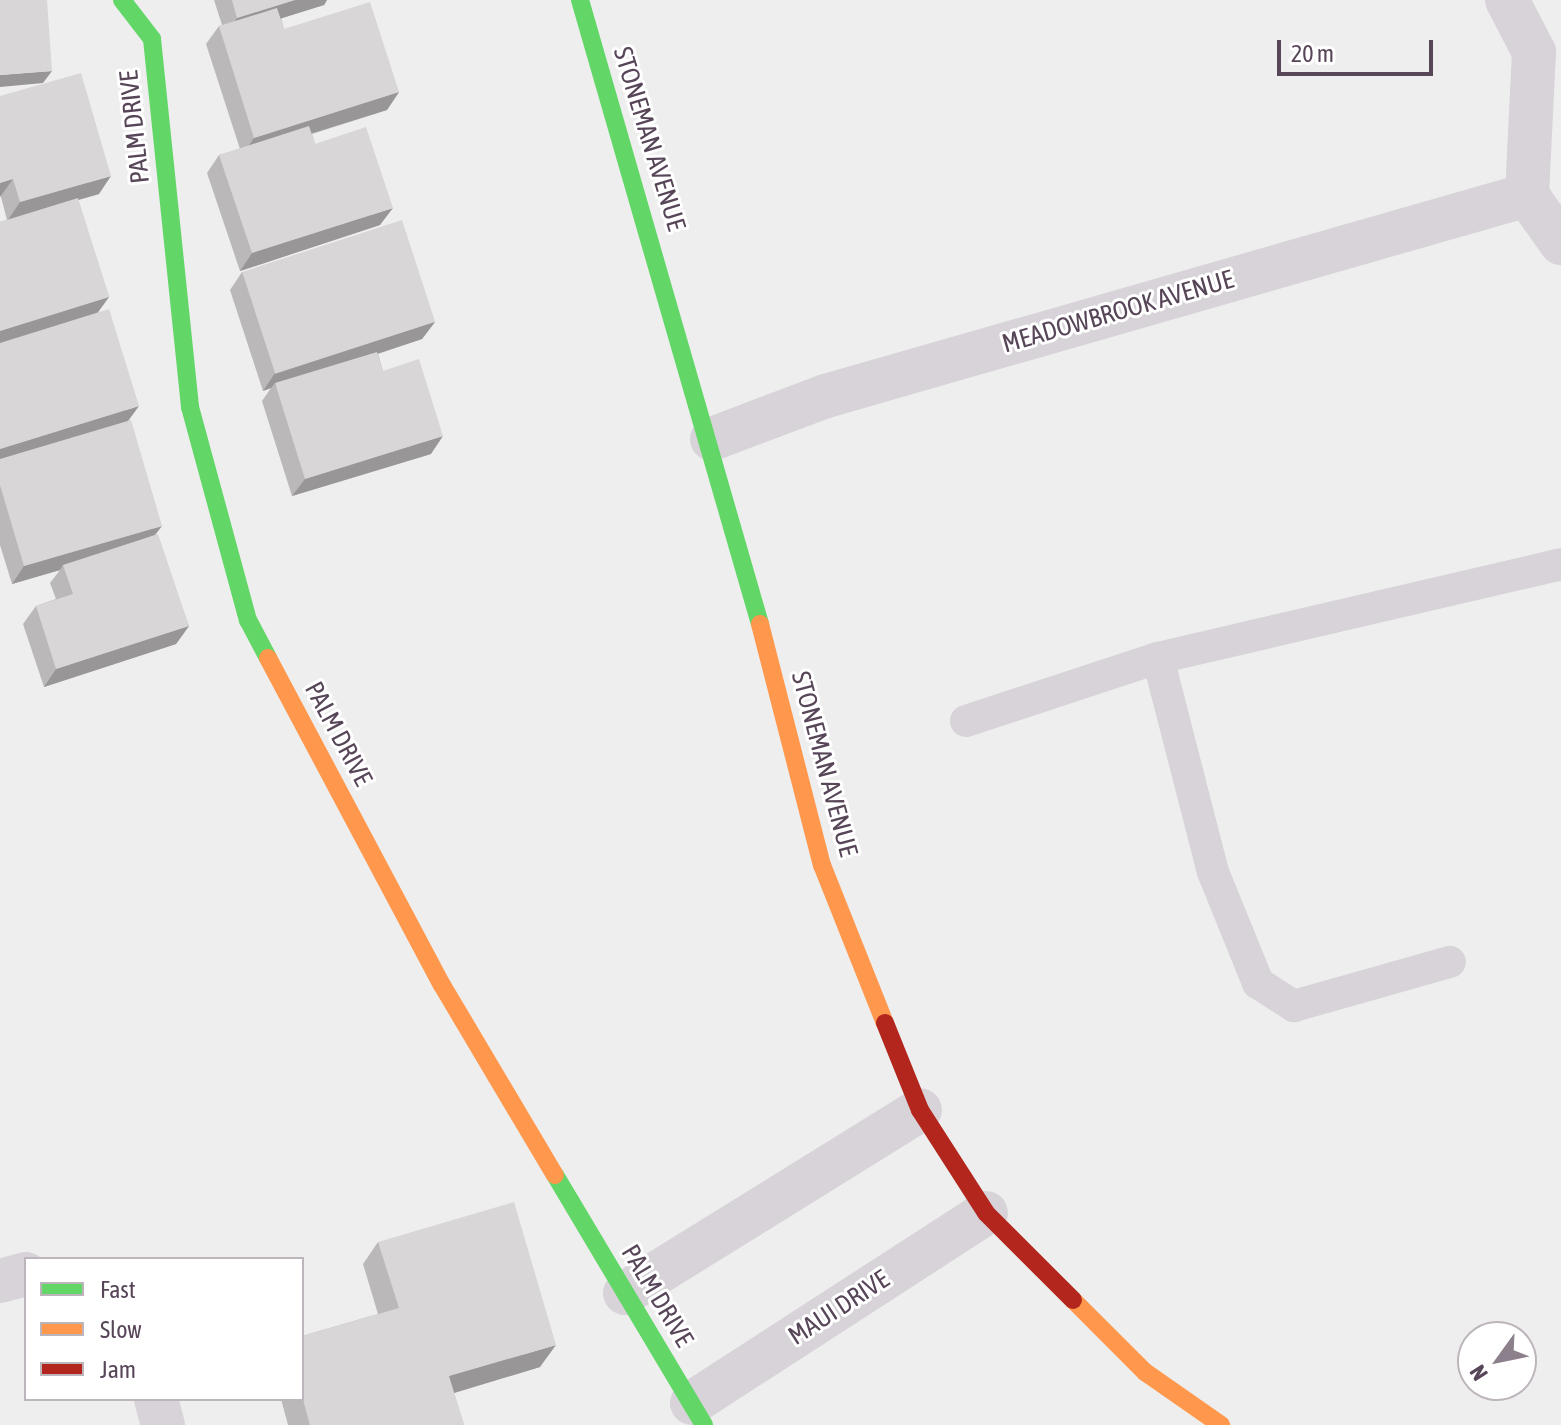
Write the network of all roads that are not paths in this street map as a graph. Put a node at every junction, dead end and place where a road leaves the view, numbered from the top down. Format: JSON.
{"nodes":[{"id":1,"x":122,"y":0,"type":"edge"},
{"id":2,"x":580,"y":0,"type":"edge"},
{"id":3,"x":1507,"y":0,"type":"edge"},
{"id":4,"x":1527,"y":195,"type":"junction"},
{"id":5,"x":1561,"y":243,"type":"edge"},
{"id":6,"x":712,"y":439,"type":"junction"},
{"id":7,"x":1561,"y":564,"type":"edge"},
{"id":8,"x":1158,"y":658,"type":"junction"},
{"id":9,"x":966,"y":721,"type":"dead end"},
{"id":10,"x":1450,"y":962,"type":"dead end"},
{"id":11,"x":920,"y":1110,"type":"junction"},
{"id":12,"x":986,"y":1213,"type":"junction"},
{"id":13,"x":24,"y":1275,"type":"edge"},
{"id":14,"x":0,"y":1281,"type":"edge"},
{"id":15,"x":625,"y":1293,"type":"junction"},
{"id":16,"x":157,"y":1401,"type":"edge"},
{"id":17,"x":698,"y":1414,"type":"edge"},
{"id":18,"x":163,"y":1425,"type":"edge"},
{"id":19,"x":1221,"y":1425,"type":"edge"}],
"edges":[{"from":1,"to":15,"type":"street","name":"PALM DRIVE"},
{"from":2,"to":6,"type":"street","name":"STONEMAN AVENUE"},
{"from":3,"to":4,"type":"street"},
{"from":4,"to":5,"type":"street"},
{"from":4,"to":6,"type":"street","name":"MEADOWBROOK AVENUE"},
{"from":6,"to":11,"type":"street","name":"STONEMAN AVENUE"},
{"from":7,"to":8,"type":"lane"},
{"from":8,"to":9,"type":"lane"},
{"from":8,"to":10,"type":"lane"},
{"from":11,"to":12,"type":"street","name":"STONEMAN AVENUE"},
{"from":11,"to":15,"type":"street"},
{"from":12,"to":17,"type":"street","name":"MAUI DRIVE"},
{"from":12,"to":19,"type":"street","name":"STONEMAN AVENUE"},
{"from":13,"to":14,"type":"street"},
{"from":15,"to":17,"type":"street","name":"PALM DRIVE"},
{"from":16,"to":18,"type":"street"}]}
